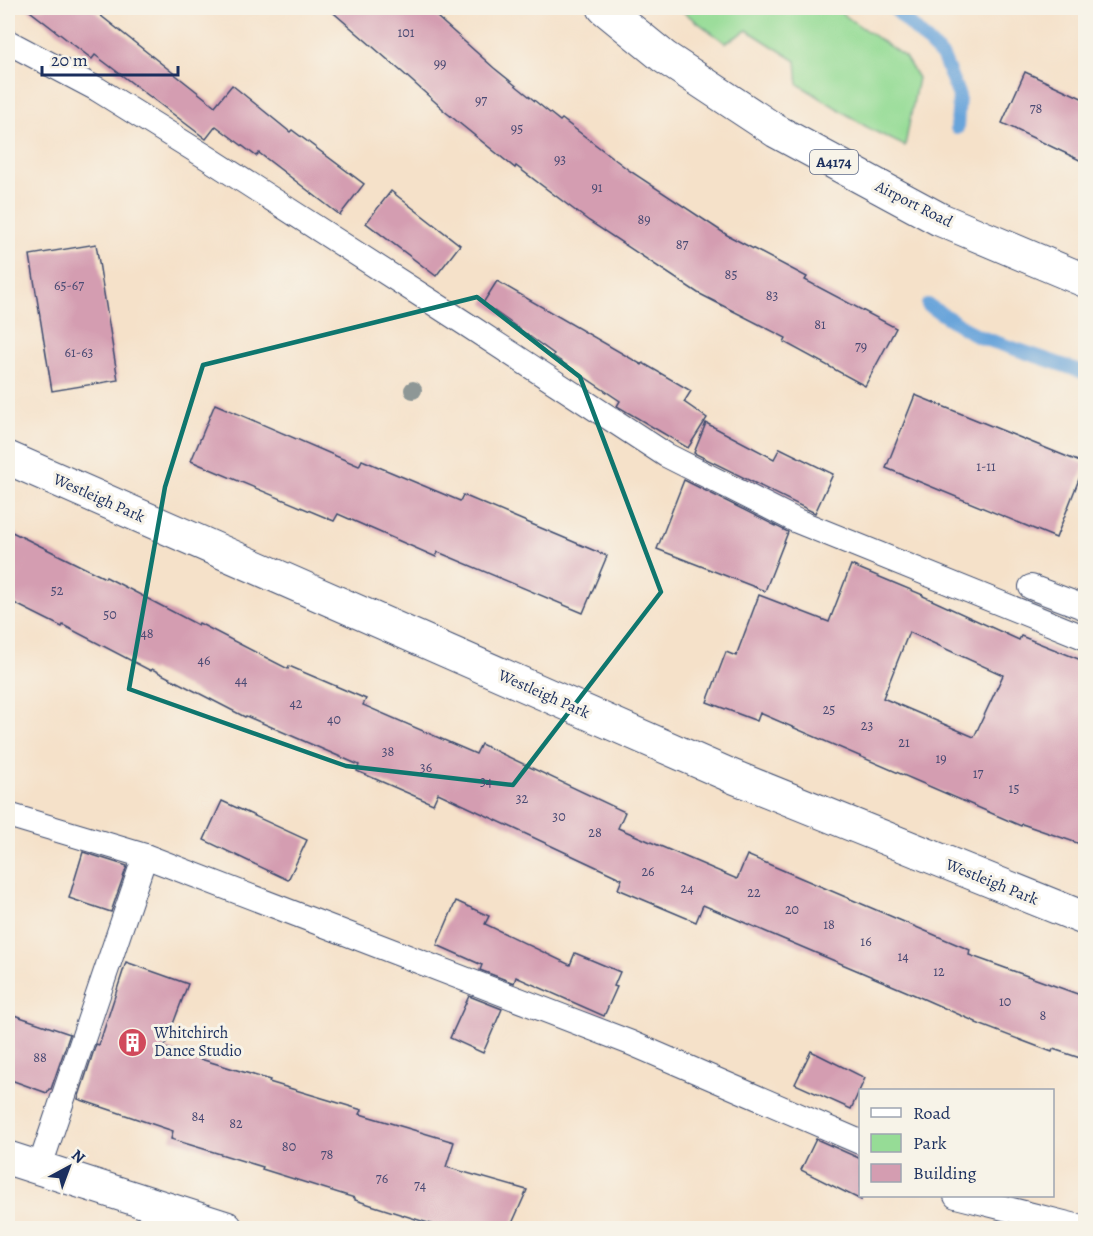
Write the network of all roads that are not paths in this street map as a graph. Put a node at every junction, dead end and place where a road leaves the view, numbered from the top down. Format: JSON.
{"nodes":[{"id":1,"x":604,"y":8,"type":"edge"},
{"id":2,"x":8,"y":42,"type":"edge"},
{"id":3,"x":1086,"y":281,"type":"edge"},
{"id":4,"x":8,"y":458,"type":"edge"},
{"id":5,"x":1031,"y":587,"type":"dead end"},
{"id":6,"x":1086,"y":608,"type":"edge"},
{"id":7,"x":1086,"y":638,"type":"edge"},
{"id":8,"x":8,"y":816,"type":"edge"},
{"id":9,"x":145,"y":856,"type":"junction"},
{"id":10,"x":1086,"y":919,"type":"edge"},
{"id":11,"x":859,"y":1141,"type":"edge"},
{"id":12,"x":8,"y":1158,"type":"edge"},
{"id":13,"x":39,"y":1169,"type":"junction"},
{"id":14,"x":961,"y":1197,"type":"edge"},
{"id":15,"x":1086,"y":1227,"type":"edge"},
{"id":16,"x":226,"y":1228,"type":"edge"}],
"edges":[{"from":1,"to":3,"type":"main road","name":"Airport Road","number":"A4174"},
{"from":2,"to":7,"type":"lane"},
{"from":4,"to":10,"type":"main road","name":"Westleigh Park"},
{"from":5,"to":6,"type":"lane"},
{"from":8,"to":9,"type":"lane"},
{"from":9,"to":11,"type":"lane"},
{"from":9,"to":13,"type":"lane"},
{"from":12,"to":13,"type":"main road"},
{"from":13,"to":16,"type":"main road"},
{"from":14,"to":15,"type":"lane"}]}
